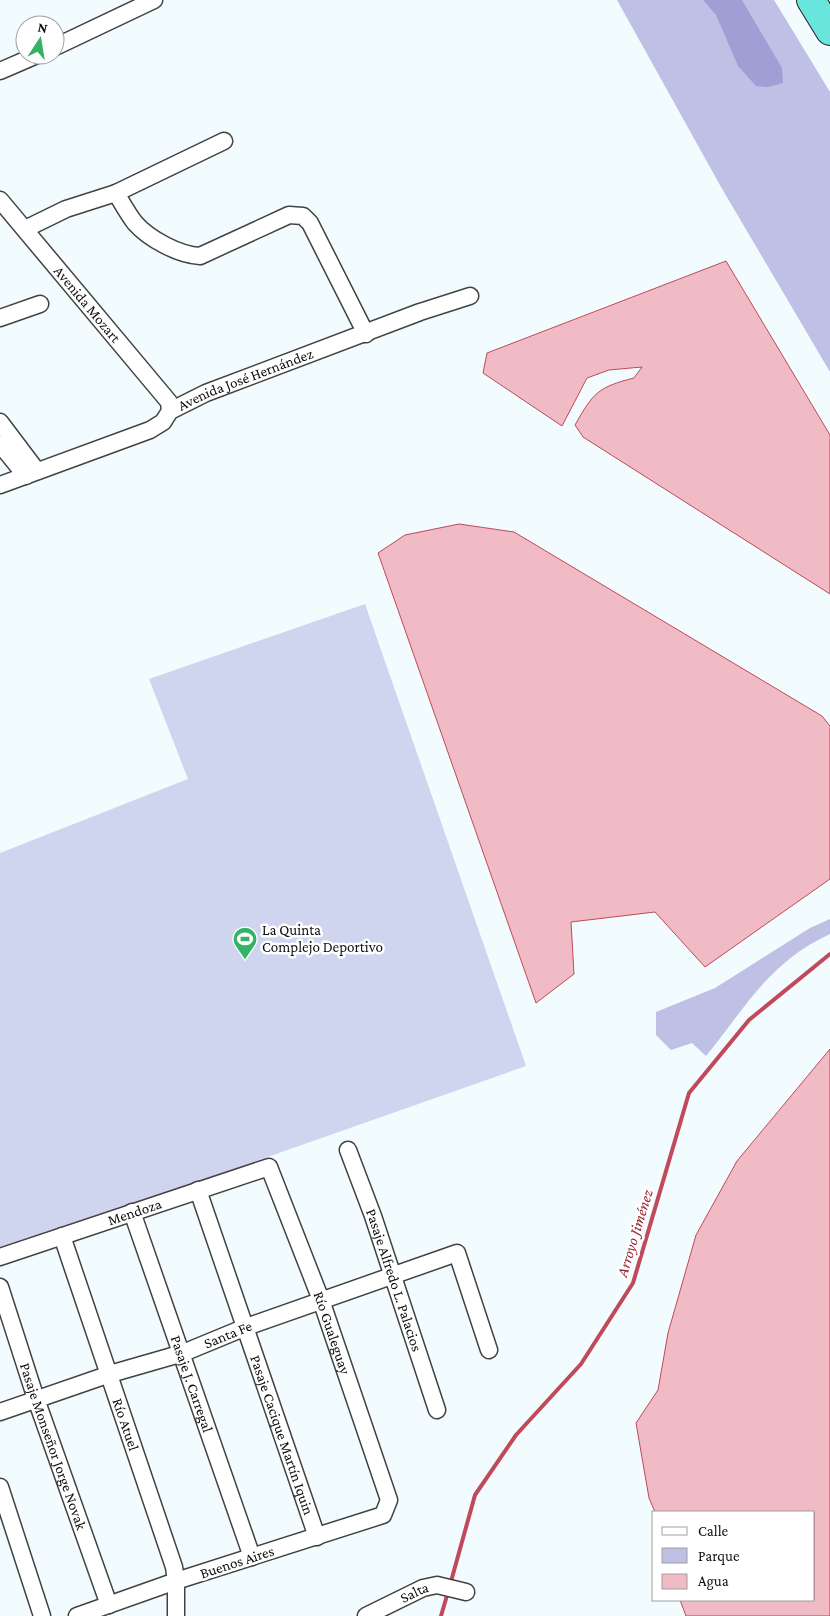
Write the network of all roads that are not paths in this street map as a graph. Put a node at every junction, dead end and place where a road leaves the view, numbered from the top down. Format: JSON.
{"nodes":[{"id":1,"x":154,"y":0,"type":"edge"},
{"id":2,"x":811,"y":0,"type":"edge"},
{"id":3,"x":830,"y":31,"type":"edge"},
{"id":4,"x":65,"y":42,"type":"edge"},
{"id":5,"x":15,"y":65,"type":"edge"},
{"id":6,"x":0,"y":71,"type":"edge"},
{"id":7,"x":224,"y":141,"type":"dead end"},
{"id":8,"x":116,"y":193,"type":"junction"},
{"id":9,"x":0,"y":200,"type":"edge"},
{"id":10,"x":25,"y":229,"type":"junction"},
{"id":11,"x":470,"y":296,"type":"dead end"},
{"id":12,"x":40,"y":304,"type":"dead end"},
{"id":13,"x":0,"y":318,"type":"edge"},
{"id":14,"x":366,"y":334,"type":"junction"},
{"id":15,"x":170,"y":411,"type":"junction"},
{"id":16,"x":0,"y":422,"type":"edge"},
{"id":17,"x":0,"y":444,"type":"edge"},
{"id":18,"x":32,"y":474,"type":"junction"},
{"id":19,"x":0,"y":485,"type":"edge"},
{"id":20,"x":348,"y":1150,"type":"dead end"},
{"id":21,"x":270,"y":1167,"type":"joint"},
{"id":22,"x":198,"y":1190,"type":"junction"},
{"id":23,"x":132,"y":1212,"type":"junction"},
{"id":24,"x":62,"y":1236,"type":"junction"},
{"id":25,"x":0,"y":1257,"type":"edge"},
{"id":26,"x":391,"y":1276,"type":"junction"},
{"id":27,"x":0,"y":1287,"type":"edge"},
{"id":28,"x":321,"y":1300,"type":"junction"},
{"id":29,"x":246,"y":1327,"type":"junction"},
{"id":30,"x":490,"y":1350,"type":"dead end"},
{"id":31,"x":183,"y":1353,"type":"junction"},
{"id":32,"x":110,"y":1374,"type":"junction"},
{"id":33,"x":36,"y":1399,"type":"junction"},
{"id":34,"x":436,"y":1410,"type":"dead end"},
{"id":35,"x":0,"y":1412,"type":"edge"},
{"id":36,"x":0,"y":1487,"type":"edge"},
{"id":37,"x":389,"y":1500,"type":"joint"},
{"id":38,"x":317,"y":1537,"type":"junction"},
{"id":39,"x":252,"y":1557,"type":"junction"},
{"id":40,"x":176,"y":1581,"type":"junction"},
{"id":41,"x":466,"y":1592,"type":"dead end"},
{"id":42,"x":109,"y":1605,"type":"junction"},
{"id":43,"x":42,"y":1616,"type":"edge"},
{"id":44,"x":77,"y":1616,"type":"edge"},
{"id":45,"x":176,"y":1616,"type":"edge"},
{"id":46,"x":366,"y":1616,"type":"edge"}],
"edges":[{"from":1,"to":4,"type":"street"},
{"from":2,"to":3,"type":"highway"},
{"from":5,"to":6,"type":"street"},
{"from":7,"to":8,"type":"street"},
{"from":8,"to":10,"type":"street"},
{"from":8,"to":14,"type":"street"},
{"from":9,"to":10,"type":"street","name":"Avenida Mozart"},
{"from":10,"to":15,"type":"street","name":"Avenida Mozart"},
{"from":11,"to":14,"type":"street","name":"Avenida José Hernández"},
{"from":12,"to":13,"type":"street"},
{"from":14,"to":15,"type":"street","name":"Avenida José Hernández"},
{"from":15,"to":18,"type":"street","name":"Avenida José Hernández"},
{"from":16,"to":18,"type":"street"},
{"from":17,"to":18,"type":"street"},
{"from":18,"to":19,"type":"street","name":"Avenida José Hernández"},
{"from":20,"to":26,"type":"street","name":"Pasaje Alfredo L. Palacios"},
{"from":21,"to":22,"type":"street","name":"Mendoza"},
{"from":21,"to":28,"type":"street","name":"Río Gualeguay"},
{"from":22,"to":23,"type":"street","name":"Mendoza"},
{"from":22,"to":29,"type":"street","name":"Pasaje Cacique Martín Iquin"},
{"from":23,"to":24,"type":"street","name":"Mendoza"},
{"from":23,"to":31,"type":"street","name":"Pasaje J. Carregal"},
{"from":24,"to":25,"type":"street","name":"Mendoza"},
{"from":24,"to":32,"type":"street","name":"Río Atuel"},
{"from":26,"to":28,"type":"street","name":"Santa Fe"},
{"from":26,"to":30,"type":"street","name":"Santa Fe"},
{"from":26,"to":34,"type":"street","name":"Pasaje Alfredo L. Palacios"},
{"from":27,"to":33,"type":"street","name":"Pasaje Monseñor Jorge Novak"},
{"from":28,"to":29,"type":"street","name":"Santa Fe"},
{"from":28,"to":37,"type":"street","name":"Río Gualeguay"},
{"from":29,"to":31,"type":"street","name":"Santa Fe"},
{"from":29,"to":38,"type":"street","name":"Pasaje Cacique Martín Iquin"},
{"from":31,"to":32,"type":"street","name":"Santa Fe"},
{"from":31,"to":39,"type":"street","name":"Pasaje J. Carregal"},
{"from":32,"to":33,"type":"street","name":"Santa Fe"},
{"from":32,"to":40,"type":"street","name":"Río Atuel"},
{"from":33,"to":35,"type":"street","name":"Santa Fe"},
{"from":33,"to":42,"type":"street","name":"Pasaje Monseñor Jorge Novak"},
{"from":36,"to":43,"type":"street"},
{"from":37,"to":38,"type":"street","name":"Buenos Aires"},
{"from":38,"to":39,"type":"street","name":"Buenos Aires"},
{"from":39,"to":40,"type":"street","name":"Buenos Aires"},
{"from":40,"to":42,"type":"street","name":"Buenos Aires"},
{"from":40,"to":45,"type":"street","name":"Río Atuel"},
{"from":41,"to":46,"type":"street","name":"Salta"},
{"from":42,"to":44,"type":"street","name":"Buenos Aires"}]}
